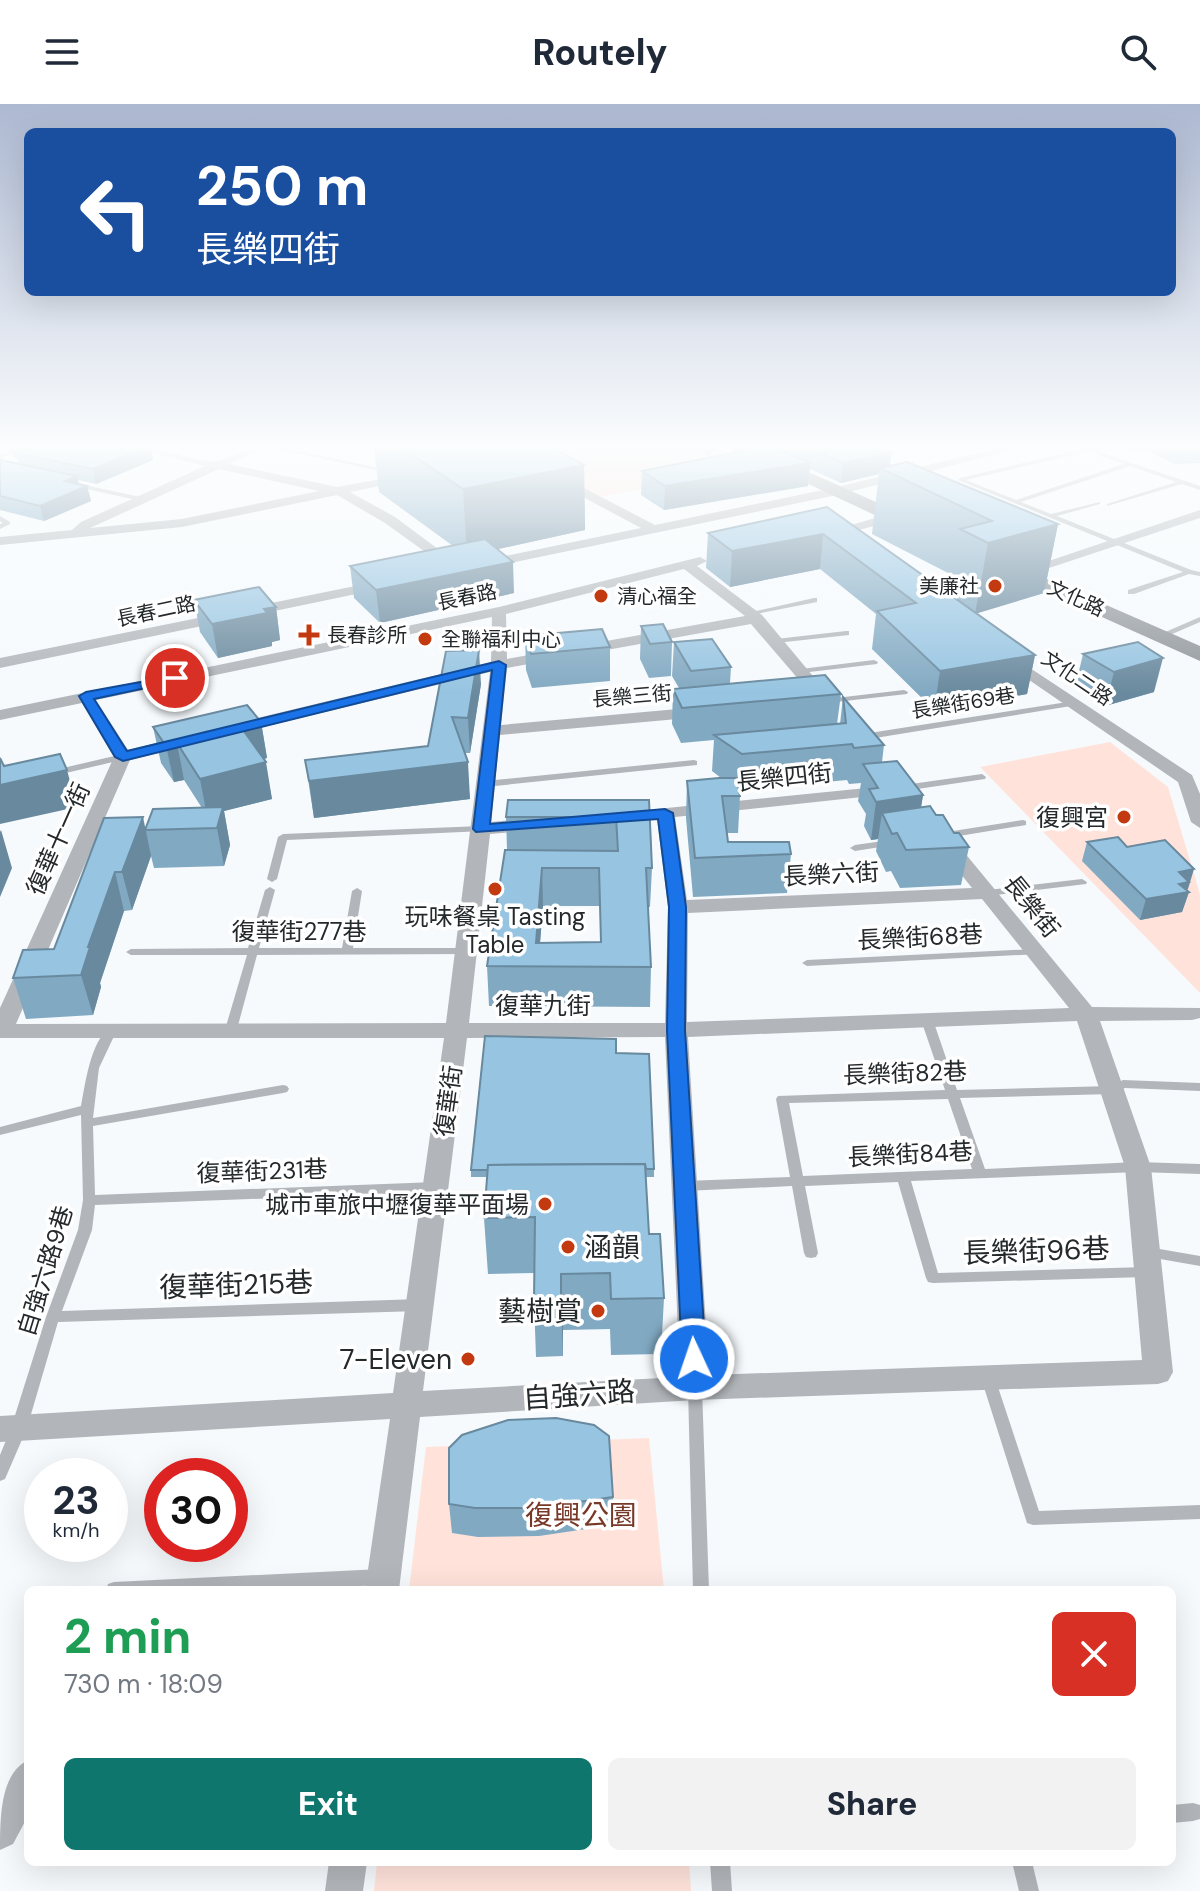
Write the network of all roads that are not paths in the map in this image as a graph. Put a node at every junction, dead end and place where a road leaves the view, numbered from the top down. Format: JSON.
{"nodes":[{"id":1,"x":82,"y":528,"type":"edge"},
{"id":2,"x":137,"y":528,"type":"edge"},
{"id":3,"x":400,"y":528,"type":"edge"},
{"id":4,"x":864,"y":528,"type":"edge"},
{"id":5,"x":921,"y":528,"type":"edge"},
{"id":6,"x":1086,"y":528,"type":"edge"},
{"id":7,"x":1157,"y":528,"type":"edge"},
{"id":8,"x":653,"y":529,"type":"edge"},
{"id":9,"x":73,"y":536,"type":"junction"},
{"id":10,"x":826,"y":538,"type":"edge"},
{"id":11,"x":941,"y":538,"type":"edge"},
{"id":12,"x":0,"y":541,"type":"edge"},
{"id":13,"x":1119,"y":541,"type":"junction"},
{"id":14,"x":714,"y":558,"type":"edge"},
{"id":15,"x":993,"y":562,"type":"edge"},
{"id":16,"x":686,"y":564,"type":"junction"},
{"id":17,"x":1189,"y":572,"type":"junction"},
{"id":18,"x":1020,"y":573,"type":"junction"},
{"id":19,"x":1200,"y":574,"type":"edge"},
{"id":20,"x":397,"y":582,"type":"edge"},
{"id":21,"x":1131,"y":592,"type":"dead end"},
{"id":22,"x":814,"y":600,"type":"dead end"},
{"id":23,"x":499,"y":611,"type":"junction"},
{"id":24,"x":754,"y":616,"type":"junction"},
{"id":25,"x":1200,"y":619,"type":"edge"},
{"id":26,"x":846,"y":633,"type":"dead end"},
{"id":27,"x":1160,"y":636,"type":"junction"},
{"id":28,"x":776,"y":641,"type":"junction"},
{"id":29,"x":996,"y":650,"type":"edge"},
{"id":30,"x":1200,"y":654,"type":"edge"},
{"id":31,"x":874,"y":662,"type":"dead end"},
{"id":32,"x":0,"y":663,"type":"edge"},
{"id":33,"x":499,"y":665,"type":"junction"},
{"id":34,"x":799,"y":675,"type":"junction"},
{"id":35,"x":904,"y":692,"type":"dead end"},
{"id":36,"x":86,"y":696,"type":"junction"},
{"id":37,"x":818,"y":702,"type":"junction"},
{"id":38,"x":1074,"y":703,"type":"junction"},
{"id":39,"x":719,"y":710,"type":"edge"},
{"id":40,"x":0,"y":715,"type":"edge"},
{"id":41,"x":850,"y":729,"type":"junction"},
{"id":42,"x":490,"y":731,"type":"junction"},
{"id":43,"x":123,"y":757,"type":"junction"},
{"id":44,"x":694,"y":763,"type":"dead end"},
{"id":45,"x":46,"y":775,"type":"edge"},
{"id":46,"x":982,"y":777,"type":"dead end"},
{"id":47,"x":1193,"y":777,"type":"edge"},
{"id":48,"x":485,"y":784,"type":"junction"},
{"id":49,"x":900,"y":788,"type":"junction"},
{"id":50,"x":665,"y":813,"type":"junction"},
{"id":51,"x":635,"y":816,"type":"edge"},
{"id":52,"x":558,"y":822,"type":"edge"},
{"id":53,"x":1200,"y":822,"type":"edge"},
{"id":54,"x":1023,"y":823,"type":"dead end"},
{"id":55,"x":930,"y":824,"type":"junction"},
{"id":56,"x":481,"y":829,"type":"junction"},
{"id":57,"x":898,"y":842,"type":"edge"},
{"id":58,"x":855,"y":848,"type":"dead end"},
{"id":59,"x":1082,"y":882,"type":"dead end"},
{"id":60,"x":357,"y":891,"type":"dead end"},
{"id":61,"x":988,"y":893,"type":"junction"},
{"id":62,"x":678,"y":907,"type":"junction"},
{"id":63,"x":347,"y":951,"type":"junction"},
{"id":64,"x":467,"y":951,"type":"junction"},
{"id":65,"x":131,"y":952,"type":"dead end"},
{"id":66,"x":254,"y":952,"type":"junction"},
{"id":67,"x":1035,"y":952,"type":"junction"},
{"id":68,"x":807,"y":963,"type":"dead end"},
{"id":69,"x":1192,"y":1013,"type":"dead end"},
{"id":70,"x":1086,"y":1014,"type":"junction"},
{"id":71,"x":927,"y":1020,"type":"junction"},
{"id":72,"x":676,"y":1030,"type":"junction"},
{"id":73,"x":1,"y":1031,"type":"edge"},
{"id":74,"x":110,"y":1032,"type":"junction"},
{"id":75,"x":457,"y":1032,"type":"junction"},
{"id":76,"x":230,"y":1033,"type":"junction"},
{"id":77,"x":1200,"y":1087,"type":"edge"},
{"id":78,"x":283,"y":1089,"type":"dead end"},
{"id":79,"x":1113,"y":1090,"type":"junction"},
{"id":80,"x":952,"y":1094,"type":"junction"},
{"id":81,"x":87,"y":1116,"type":"junction"},
{"id":82,"x":0,"y":1131,"type":"edge"},
{"id":83,"x":1138,"y":1167,"type":"junction"},
{"id":84,"x":1200,"y":1169,"type":"edge"},
{"id":85,"x":980,"y":1173,"type":"junction"},
{"id":86,"x":903,"y":1177,"type":"junction"},
{"id":87,"x":799,"y":1181,"type":"junction"},
{"id":88,"x":685,"y":1186,"type":"junction"},
{"id":89,"x":437,"y":1187,"type":"junction"},
{"id":90,"x":89,"y":1200,"type":"junction"},
{"id":91,"x":811,"y":1253,"type":"dead end"},
{"id":92,"x":1200,"y":1261,"type":"edge"},
{"id":93,"x":1149,"y":1262,"type":"junction"},
{"id":94,"x":420,"y":1305,"type":"junction"},
{"id":95,"x":53,"y":1317,"type":"junction"},
{"id":96,"x":1158,"y":1372,"type":"joint"},
{"id":97,"x":988,"y":1378,"type":"junction"},
{"id":98,"x":695,"y":1388,"type":"junction"},
{"id":99,"x":406,"y":1406,"type":"junction"},
{"id":100,"x":10,"y":1428,"type":"edge"},
{"id":101,"x":0,"y":1474,"type":"edge"},
{"id":102,"x":1200,"y":1512,"type":"edge"},
{"id":103,"x":383,"y":1583,"type":"edge"},
{"id":104,"x":268,"y":1586,"type":"edge"},
{"id":105,"x":701,"y":1586,"type":"edge"},
{"id":106,"x":24,"y":1786,"type":"edge"},
{"id":107,"x":1193,"y":1812,"type":"dead end"},
{"id":108,"x":1176,"y":1814,"type":"edge"},
{"id":109,"x":0,"y":1831,"type":"edge"},
{"id":110,"x":347,"y":1866,"type":"edge"},
{"id":111,"x":720,"y":1866,"type":"edge"},
{"id":112,"x":1023,"y":1866,"type":"edge"},
{"id":113,"x":344,"y":1891,"type":"edge"},
{"id":114,"x":722,"y":1891,"type":"edge"},
{"id":115,"x":1029,"y":1891,"type":"edge"}],
"edges":[{"from":1,"to":9,"type":"street"},
{"from":2,"to":9,"type":"street"},
{"from":3,"to":8,"type":"street"},
{"from":4,"to":10,"type":"street"},
{"from":5,"to":11,"type":"street"},
{"from":6,"to":13,"type":"lane"},
{"from":7,"to":13,"type":"street"},
{"from":9,"to":12,"type":"street"},
{"from":13,"to":17,"type":"lane"},
{"from":13,"to":18,"type":"street"},
{"from":14,"to":16,"type":"street","name":"長春路"},
{"from":15,"to":18,"type":"street","name":"文化路"},
{"from":16,"to":23,"type":"street","name":"長春路"},
{"from":16,"to":24,"type":"street","name":"長樂街"},
{"from":17,"to":19,"type":"lane"},
{"from":17,"to":21,"type":"lane"},
{"from":18,"to":27,"type":"street","name":"文化路"},
{"from":20,"to":32,"type":"street","name":"長春二路"},
{"from":22,"to":24,"type":"lane"},
{"from":23,"to":33,"type":"street","name":"復華街"},
{"from":23,"to":36,"type":"street","name":"長春路"},
{"from":24,"to":28,"type":"street","name":"長樂街"},
{"from":24,"to":33,"type":"street"},
{"from":25,"to":27,"type":"lane"},
{"from":26,"to":28,"type":"lane"},
{"from":27,"to":30,"type":"street","name":"文化路"},
{"from":28,"to":34,"type":"street","name":"長樂街"},
{"from":29,"to":38,"type":"street","name":"文化二路"},
{"from":31,"to":34,"type":"lane"},
{"from":33,"to":42,"type":"street","name":"復華街"},
{"from":33,"to":43,"type":"street"},
{"from":34,"to":37,"type":"street","name":"長樂街"},
{"from":35,"to":37,"type":"lane"},
{"from":36,"to":40,"type":"street","name":"長春路"},
{"from":36,"to":43,"type":"street"},
{"from":37,"to":41,"type":"street","name":"長樂街"},
{"from":38,"to":41,"type":"lane","name":"長樂街69巷"},
{"from":38,"to":47,"type":"street","name":"文化二路"},
{"from":39,"to":42,"type":"street","name":"長樂三街"},
{"from":41,"to":49,"type":"street","name":"長樂街"},
{"from":42,"to":48,"type":"street","name":"復華街"},
{"from":43,"to":45,"type":"lane"},
{"from":43,"to":73,"type":"street","name":"復華十一街"},
{"from":44,"to":48,"type":"lane"},
{"from":46,"to":49,"type":"lane"},
{"from":47,"to":53,"type":"street","name":"文化二路"},
{"from":48,"to":56,"type":"street","name":"復華街"},
{"from":49,"to":50,"type":"street","name":"長樂四街"},
{"from":49,"to":55,"type":"street","name":"長樂街"},
{"from":50,"to":51,"type":"street","name":"長樂四街"},
{"from":50,"to":62,"type":"street"},
{"from":52,"to":56,"type":"street"},
{"from":54,"to":55,"type":"lane"},
{"from":55,"to":61,"type":"street","name":"長樂街"},
{"from":56,"to":64,"type":"street","name":"復華街"},
{"from":56,"to":66,"type":"lane"},
{"from":57,"to":58,"type":"lane"},
{"from":59,"to":61,"type":"lane"},
{"from":60,"to":63,"type":"lane"},
{"from":61,"to":62,"type":"street","name":"長樂六街"},
{"from":61,"to":67,"type":"street","name":"長樂街"},
{"from":62,"to":72,"type":"street"},
{"from":63,"to":64,"type":"lane","name":"復華街277巷"},
{"from":63,"to":66,"type":"lane","name":"復華街277巷"},
{"from":64,"to":75,"type":"street","name":"復華街"},
{"from":65,"to":66,"type":"lane","name":"復華街277巷"},
{"from":66,"to":76,"type":"lane"},
{"from":67,"to":68,"type":"lane","name":"長樂街68巷"},
{"from":67,"to":70,"type":"street","name":"長樂街"},
{"from":69,"to":70,"type":"street","name":"復華九街"},
{"from":70,"to":71,"type":"street","name":"復華九街"},
{"from":70,"to":79,"type":"street","name":"長樂街"},
{"from":71,"to":72,"type":"street","name":"復華九街"},
{"from":71,"to":80,"type":"lane"},
{"from":72,"to":75,"type":"street","name":"復華九街"},
{"from":72,"to":88,"type":"street"},
{"from":73,"to":74,"type":"street","name":"復華九街"},
{"from":74,"to":76,"type":"street","name":"復華九街"},
{"from":74,"to":81,"type":"lane","name":"自強六路9巷"},
{"from":75,"to":76,"type":"street","name":"復華九街"},
{"from":75,"to":89,"type":"street","name":"復華街"},
{"from":77,"to":79,"type":"lane","name":"長樂街82巷"},
{"from":78,"to":81,"type":"lane"},
{"from":79,"to":80,"type":"lane","name":"長樂街82巷"},
{"from":79,"to":83,"type":"street","name":"長樂街"},
{"from":80,"to":85,"type":"lane"},
{"from":80,"to":87,"type":"lane","name":"長樂街82巷"},
{"from":81,"to":82,"type":"lane"},
{"from":81,"to":90,"type":"lane","name":"自強六路9巷"},
{"from":83,"to":84,"type":"lane","name":"長樂街84巷"},
{"from":83,"to":85,"type":"lane","name":"長樂街84巷"},
{"from":83,"to":93,"type":"street","name":"長樂街"},
{"from":85,"to":86,"type":"lane","name":"長樂街84巷"},
{"from":86,"to":87,"type":"lane","name":"長樂街84巷"},
{"from":86,"to":93,"type":"lane","name":"長樂街96巷"},
{"from":87,"to":88,"type":"lane","name":"長樂街84巷"},
{"from":87,"to":91,"type":"lane"},
{"from":88,"to":98,"type":"street"},
{"from":89,"to":90,"type":"lane","name":"復華街231巷"},
{"from":89,"to":94,"type":"street","name":"復華街"},
{"from":90,"to":95,"type":"lane","name":"自強六路9巷"},
{"from":92,"to":93,"type":"lane"},
{"from":93,"to":96,"type":"street","name":"長樂街"},
{"from":94,"to":95,"type":"lane","name":"復華街215巷"},
{"from":94,"to":99,"type":"street","name":"復華街"},
{"from":95,"to":100,"type":"lane","name":"自強六路9巷"},
{"from":96,"to":97,"type":"street","name":"自強六路"},
{"from":97,"to":98,"type":"street","name":"自強六路"},
{"from":97,"to":102,"type":"lane"},
{"from":98,"to":99,"type":"street","name":"自強六路"},
{"from":98,"to":105,"type":"lane"},
{"from":99,"to":100,"type":"street","name":"自強六路"},
{"from":99,"to":103,"type":"street","name":"復華街"},
{"from":100,"to":101,"type":"lane","name":"自強六路9巷"},
{"from":103,"to":104,"type":"lane"},
{"from":106,"to":109,"type":"street"},
{"from":107,"to":108,"type":"lane"},
{"from":110,"to":113,"type":"street"},
{"from":111,"to":114,"type":"lane"},
{"from":112,"to":115,"type":"lane"}]}
